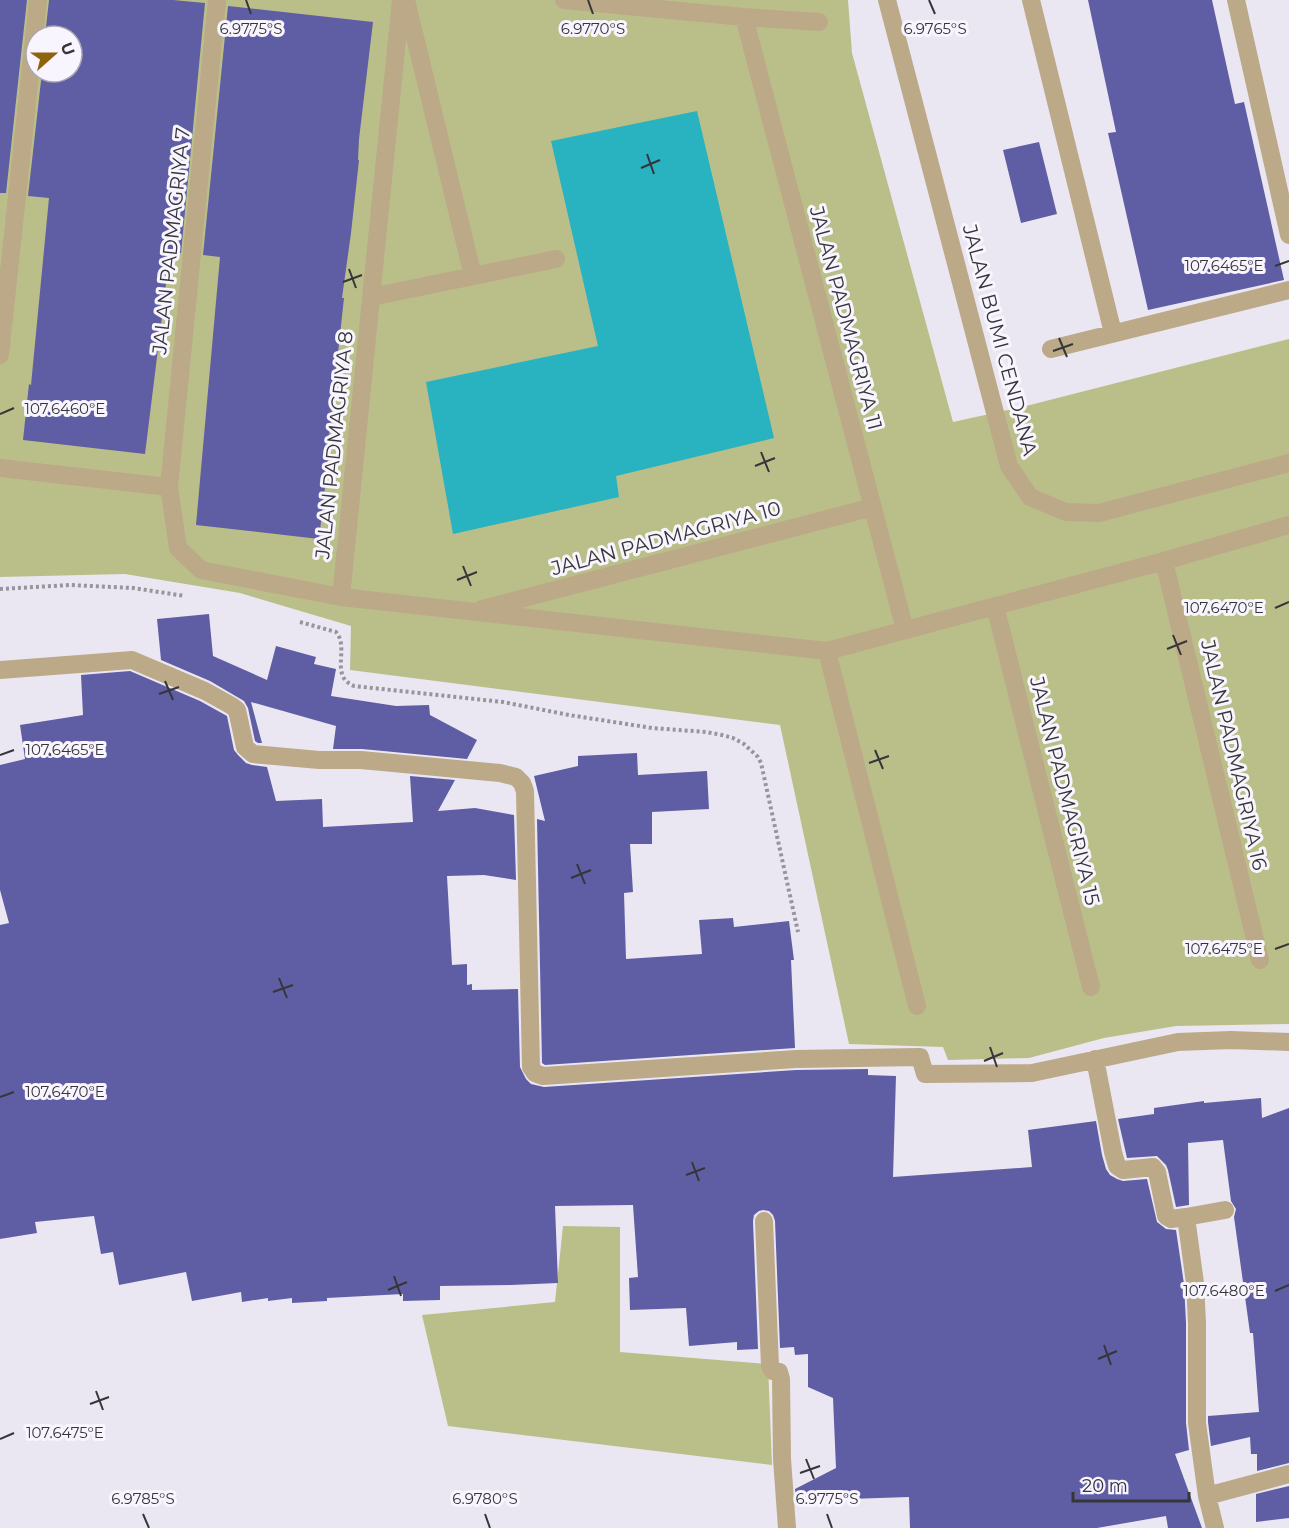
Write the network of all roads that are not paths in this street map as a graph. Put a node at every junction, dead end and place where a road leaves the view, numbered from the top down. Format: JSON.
{"nodes":[{"id":1,"x":38,"y":0,"type":"edge"},
{"id":2,"x":218,"y":0,"type":"edge"},
{"id":3,"x":401,"y":0,"type":"edge"},
{"id":4,"x":406,"y":0,"type":"edge"},
{"id":5,"x":564,"y":0,"type":"edge"},
{"id":6,"x":887,"y":0,"type":"edge"},
{"id":7,"x":1031,"y":0,"type":"edge"},
{"id":8,"x":1236,"y":0,"type":"edge"},
{"id":9,"x":744,"y":17,"type":"junction"},
{"id":10,"x":819,"y":22,"type":"dead end"},
{"id":11,"x":1289,"y":235,"type":"edge"},
{"id":12,"x":556,"y":259,"type":"dead end"},
{"id":13,"x":473,"y":276,"type":"junction"},
{"id":14,"x":1289,"y":290,"type":"edge"},
{"id":15,"x":371,"y":297,"type":"junction"},
{"id":16,"x":1113,"y":333,"type":"junction"},
{"id":17,"x":1051,"y":349,"type":"dead end"},
{"id":18,"x":0,"y":355,"type":"edge"},
{"id":19,"x":1289,"y":463,"type":"edge"},
{"id":20,"x":0,"y":468,"type":"edge"},
{"id":21,"x":169,"y":487,"type":"junction"},
{"id":22,"x":873,"y":507,"type":"junction"},
{"id":23,"x":1289,"y":525,"type":"edge"},
{"id":24,"x":1164,"y":561,"type":"junction"},
{"id":25,"x":341,"y":597,"type":"junction"},
{"id":26,"x":995,"y":606,"type":"junction"},
{"id":27,"x":471,"y":612,"type":"junction"},
{"id":28,"x":905,"y":630,"type":"junction"},
{"id":29,"x":827,"y":651,"type":"junction"},
{"id":30,"x":0,"y":670,"type":"edge"},
{"id":31,"x":1260,"y":960,"type":"dead end"},
{"id":32,"x":1092,"y":987,"type":"dead end"},
{"id":33,"x":917,"y":1006,"type":"dead end"},
{"id":34,"x":1289,"y":1042,"type":"edge"},
{"id":35,"x":1095,"y":1059,"type":"junction"},
{"id":36,"x":1225,"y":1209,"type":"dead end"},
{"id":37,"x":1186,"y":1217,"type":"junction"},
{"id":38,"x":764,"y":1221,"type":"dead end"},
{"id":39,"x":1289,"y":1474,"type":"edge"},
{"id":40,"x":1207,"y":1496,"type":"junction"},
{"id":41,"x":787,"y":1528,"type":"edge"},
{"id":42,"x":1215,"y":1528,"type":"edge"}],
"edges":[{"from":1,"to":18,"type":"street"},
{"from":2,"to":21,"type":"street","name":"JALAN PADMAGRIYA 7"},
{"from":3,"to":15,"type":"street","name":"JALAN PADMAGRIYA 8"},
{"from":4,"to":13,"type":"street"},
{"from":5,"to":9,"type":"street"},
{"from":6,"to":19,"type":"street","name":"JALAN BUMI CENDANA"},
{"from":7,"to":16,"type":"street"},
{"from":8,"to":11,"type":"street"},
{"from":9,"to":10,"type":"street"},
{"from":9,"to":22,"type":"street","name":"JALAN PADMAGRIYA 11"},
{"from":12,"to":13,"type":"street"},
{"from":13,"to":15,"type":"street"},
{"from":14,"to":16,"type":"street"},
{"from":15,"to":25,"type":"street","name":"JALAN PADMAGRIYA 8"},
{"from":16,"to":17,"type":"street"},
{"from":20,"to":21,"type":"street"},
{"from":21,"to":25,"type":"street","name":"JALAN PADMAGRIYA 10"},
{"from":22,"to":27,"type":"street","name":"JALAN PADMAGRIYA 10"},
{"from":22,"to":28,"type":"street","name":"JALAN PADMAGRIYA 11"},
{"from":23,"to":24,"type":"street"},
{"from":24,"to":26,"type":"street"},
{"from":24,"to":31,"type":"street","name":"JALAN PADMAGRIYA 16"},
{"from":25,"to":27,"type":"street","name":"JALAN PADMAGRIYA 10"},
{"from":26,"to":28,"type":"street"},
{"from":26,"to":32,"type":"street","name":"JALAN PADMAGRIYA 15"},
{"from":27,"to":29,"type":"street","name":"JALAN PADMAGRIYA 10"},
{"from":28,"to":29,"type":"street"},
{"from":29,"to":33,"type":"street"},
{"from":30,"to":35,"type":"street"},
{"from":34,"to":35,"type":"street"},
{"from":35,"to":37,"type":"street"},
{"from":36,"to":37,"type":"street"},
{"from":37,"to":40,"type":"street"},
{"from":38,"to":41,"type":"street"},
{"from":39,"to":40,"type":"street"},
{"from":40,"to":42,"type":"street"}]}
